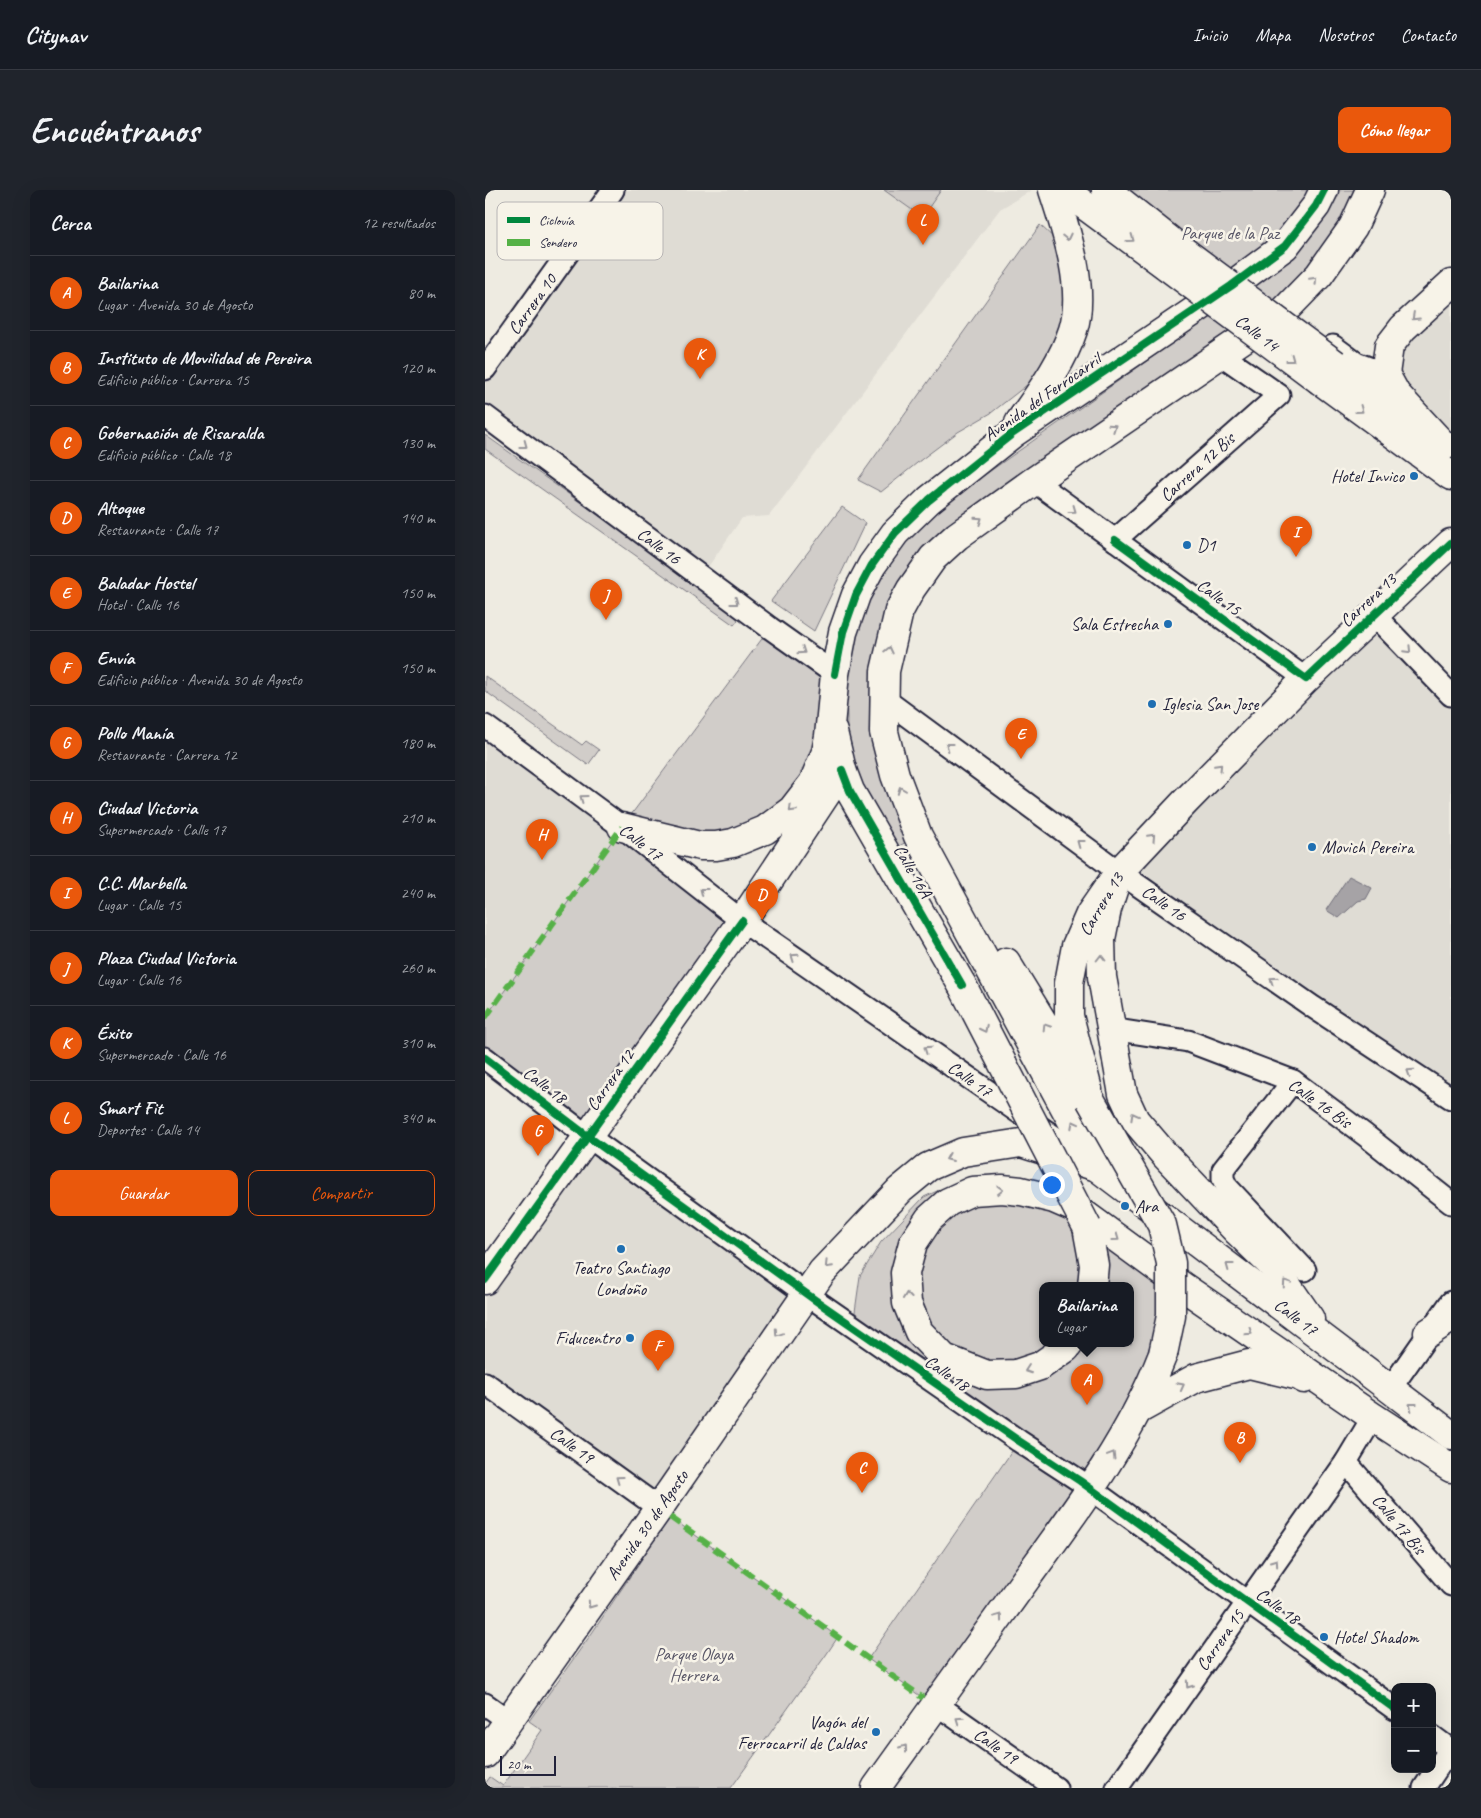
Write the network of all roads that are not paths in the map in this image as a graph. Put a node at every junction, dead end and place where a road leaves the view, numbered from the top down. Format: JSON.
{"nodes":[{"id":1,"x":613,"y":190,"type":"edge"},
{"id":2,"x":1053,"y":190,"type":"edge"},
{"id":3,"x":1064,"y":190,"type":"edge"},
{"id":4,"x":1324,"y":190,"type":"edge"},
{"id":5,"x":1370,"y":190,"type":"edge"},
{"id":6,"x":1107,"y":192,"type":"edge"},
{"id":7,"x":604,"y":202,"type":"edge"},
{"id":8,"x":1175,"y":258,"type":"junction"},
{"id":9,"x":563,"y":260,"type":"edge"},
{"id":10,"x":1451,"y":284,"type":"edge"},
{"id":11,"x":1284,"y":311,"type":"junction"},
{"id":12,"x":1220,"y":354,"type":"junction"},
{"id":13,"x":485,"y":369,"type":"edge"},
{"id":14,"x":1328,"y":372,"type":"junction"},
{"id":15,"x":1385,"y":374,"type":"junction"},
{"id":16,"x":485,"y":416,"type":"edge"},
{"id":17,"x":1012,"y":434,"type":"junction"},
{"id":18,"x":1447,"y":449,"type":"edge"},
{"id":19,"x":1451,"y":476,"type":"edge"},
{"id":20,"x":1034,"y":481,"type":"junction"},
{"id":21,"x":1115,"y":540,"type":"junction"},
{"id":22,"x":1451,"y":543,"type":"edge"},
{"id":23,"x":1374,"y":615,"type":"junction"},
{"id":24,"x":835,"y":674,"type":"junction"},
{"id":25,"x":1306,"y":679,"type":"junction"},
{"id":26,"x":1451,"y":695,"type":"edge"},
{"id":27,"x":883,"y":698,"type":"junction"},
{"id":28,"x":831,"y":718,"type":"junction"},
{"id":29,"x":485,"y":726,"type":"edge"},
{"id":30,"x":841,"y":770,"type":"junction"},
{"id":31,"x":622,"y":827,"type":"junction"},
{"id":32,"x":918,"y":836,"type":"junction"},
{"id":33,"x":1119,"y":872,"type":"junction"},
{"id":34,"x":742,"y":921,"type":"junction"},
{"id":35,"x":1111,"y":1030,"type":"junction"},
{"id":36,"x":485,"y":1058,"type":"edge"},
{"id":37,"x":1293,"y":1081,"type":"junction"},
{"id":38,"x":1451,"y":1098,"type":"edge"},
{"id":39,"x":1090,"y":1099,"type":"junction"},
{"id":40,"x":588,"y":1136,"type":"junction"},
{"id":41,"x":1097,"y":1167,"type":"junction"},
{"id":42,"x":1451,"y":1203,"type":"edge"},
{"id":43,"x":1082,"y":1218,"type":"junction"},
{"id":44,"x":1305,"y":1270,"type":"dead end"},
{"id":45,"x":485,"y":1280,"type":"edge"},
{"id":46,"x":1093,"y":1282,"type":"edge"},
{"id":47,"x":806,"y":1293,"type":"junction"},
{"id":48,"x":1451,"y":1302,"type":"edge"},
{"id":49,"x":1451,"y":1318,"type":"edge"},
{"id":50,"x":1428,"y":1333,"type":"junction"},
{"id":51,"x":1323,"y":1338,"type":"junction"},
{"id":52,"x":1066,"y":1347,"type":"edge"},
{"id":53,"x":485,"y":1383,"type":"edge"},
{"id":54,"x":1390,"y":1389,"type":"junction"},
{"id":55,"x":1139,"y":1410,"type":"junction"},
{"id":56,"x":1373,"y":1417,"type":"junction"},
{"id":57,"x":1451,"y":1435,"type":"edge"},
{"id":58,"x":1346,"y":1462,"type":"junction"},
{"id":59,"x":1451,"y":1468,"type":"edge"},
{"id":60,"x":1091,"y":1489,"type":"junction"},
{"id":61,"x":659,"y":1508,"type":"junction"},
{"id":62,"x":1451,"y":1586,"type":"edge"},
{"id":63,"x":1247,"y":1602,"type":"junction"},
{"id":64,"x":485,"y":1704,"type":"edge"},
{"id":65,"x":936,"y":1704,"type":"junction"},
{"id":66,"x":1391,"y":1706,"type":"edge"},
{"id":67,"x":509,"y":1721,"type":"junction"},
{"id":68,"x":1436,"y":1739,"type":"edge"},
{"id":69,"x":1451,"y":1750,"type":"edge"},
{"id":70,"x":485,"y":1754,"type":"edge"},
{"id":71,"x":876,"y":1788,"type":"edge"},
{"id":72,"x":1056,"y":1788,"type":"edge"},
{"id":73,"x":1117,"y":1788,"type":"edge"},
{"id":74,"x":1423,"y":1788,"type":"edge"}],
"edges":[{"from":1,"to":7,"type":"street","name":"Carrera 10"},
{"from":2,"to":17,"type":"main road","one_way":true},
{"from":3,"to":8,"type":"main road","name":"Calle 14","one_way":true},
{"from":4,"to":17,"type":"main road","name":"Avenida del Ferrocarril"},
{"from":11,"to":5,"type":"main road","one_way":true},
{"from":6,"to":8,"type":"main road","name":"Calle 14"},
{"from":8,"to":14,"type":"main road","name":"Calle 14","one_way":true,"bridge":true},
{"from":9,"to":13,"type":"street","name":"Carrera 10"},
{"from":10,"to":15,"type":"main road","one_way":true},
{"from":11,"to":12,"type":"main road"},
{"from":11,"to":15,"type":"street"},
{"from":20,"to":12,"type":"main road","one_way":true},
{"from":12,"to":21,"type":"street","name":"Carrera 12 Bis"},
{"from":14,"to":18,"type":"main road","name":"Calle 14"},
{"from":14,"to":19,"type":"main road","name":"Calle 14","one_way":true},
{"from":15,"to":18,"type":"main road"},
{"from":16,"to":24,"type":"street","name":"Calle 16","one_way":true},
{"from":17,"to":24,"type":"main road","name":"Avenida del Ferrocarril"},
{"from":20,"to":21,"type":"street","name":"Calle 15","one_way":true},
{"from":27,"to":20,"type":"main road","one_way":true},
{"from":21,"to":25,"type":"street","name":"Calle 15"},
{"from":22,"to":23,"type":"main road","name":"Carrera 13"},
{"from":23,"to":25,"type":"main road","name":"Carrera 13"},
{"from":23,"to":26,"type":"street","one_way":true},
{"from":24,"to":28,"type":"main road","name":"Avenida del Ferrocarril"},
{"from":33,"to":25,"type":"main road","name":"Carrera 13","one_way":true},
{"from":32,"to":27,"type":"main road","one_way":true},
{"from":33,"to":27,"type":"street","name":"Calle 16","one_way":true},
{"from":28,"to":30,"type":"main road","name":"Calle 16A"},
{"from":28,"to":31,"type":"main road","one_way":true},
{"from":31,"to":29,"type":"street","name":"Calle 17","one_way":true},
{"from":30,"to":34,"type":"main road","name":"Carrera 12"},
{"from":30,"to":43,"type":"main road","name":"Calle 16A","one_way":true,"bridge":true},
{"from":34,"to":31,"type":"street","name":"Calle 17","one_way":true},
{"from":39,"to":32,"type":"main road","one_way":true},
{"from":41,"to":32,"type":"main road","name":"Calle 16A","one_way":true},
{"from":35,"to":33,"type":"main road","one_way":true},
{"from":38,"to":33,"type":"street","name":"Calle 16","one_way":true},
{"from":33,"to":39,"type":"main road","name":"Carrera 13"},
{"from":34,"to":40,"type":"main road","name":"Carrera 12"},
{"from":41,"to":34,"type":"street","name":"Calle 17","one_way":true},
{"from":35,"to":37,"type":"street","name":"Calle 16 Bis"},
{"from":51,"to":35,"type":"main road","one_way":true},
{"from":36,"to":40,"type":"street","name":"Calle 18"},
{"from":37,"to":42,"type":"street","name":"Calle 16 Bis"},
{"from":37,"to":44,"type":"street"},
{"from":39,"to":55,"type":"main road","bridge":true},
{"from":40,"to":45,"type":"main road","name":"Carrera 12"},
{"from":40,"to":47,"type":"street","name":"Calle 18"},
{"from":41,"to":47,"type":"main road","name":"Avenida 30 de Agosto","one_way":true},
{"from":51,"to":41,"type":"main road","name":"Calle 17","one_way":true},
{"from":43,"to":46,"type":"main road"},
{"from":52,"to":43,"type":"main road","one_way":true},
{"from":43,"to":56,"type":"main road","one_way":true},
{"from":47,"to":60,"type":"street","name":"Calle 18"},
{"from":47,"to":61,"type":"main road","name":"Avenida 30 de Agosto","one_way":true},
{"from":48,"to":50,"type":"street"},
{"from":49,"to":50,"type":"main road"},
{"from":50,"to":54,"type":"street"},
{"from":51,"to":54,"type":"main road","name":"Calle 17"},
{"from":61,"to":53,"type":"street","name":"Calle 19","one_way":true},
{"from":57,"to":54,"type":"main road","name":"Calle 17","one_way":true},
{"from":55,"to":56,"type":"main road","one_way":true},
{"from":60,"to":55,"type":"main road","one_way":true},
{"from":56,"to":58,"type":"street","name":"Carrera 15"},
{"from":56,"to":59,"type":"main road"},
{"from":58,"to":62,"type":"street","name":"Calle 17 Bis"},
{"from":63,"to":58,"type":"street","name":"Carrera 15","one_way":true},
{"from":60,"to":63,"type":"street","name":"Calle 18"},
{"from":65,"to":60,"type":"main road","one_way":true},
{"from":61,"to":67,"type":"main road","name":"Avenida 30 de Agosto","one_way":true},
{"from":63,"to":66,"type":"street","name":"Calle 18"},
{"from":63,"to":73,"type":"street","name":"Carrera 15","one_way":true},
{"from":64,"to":67,"type":"street"},
{"from":71,"to":65,"type":"main road","one_way":true},
{"from":72,"to":65,"type":"street","name":"Calle 19","one_way":true},
{"from":67,"to":70,"type":"main road","name":"Avenida 30 de Agosto"},
{"from":68,"to":69,"type":"street"},
{"from":69,"to":74,"type":"street"}]}
